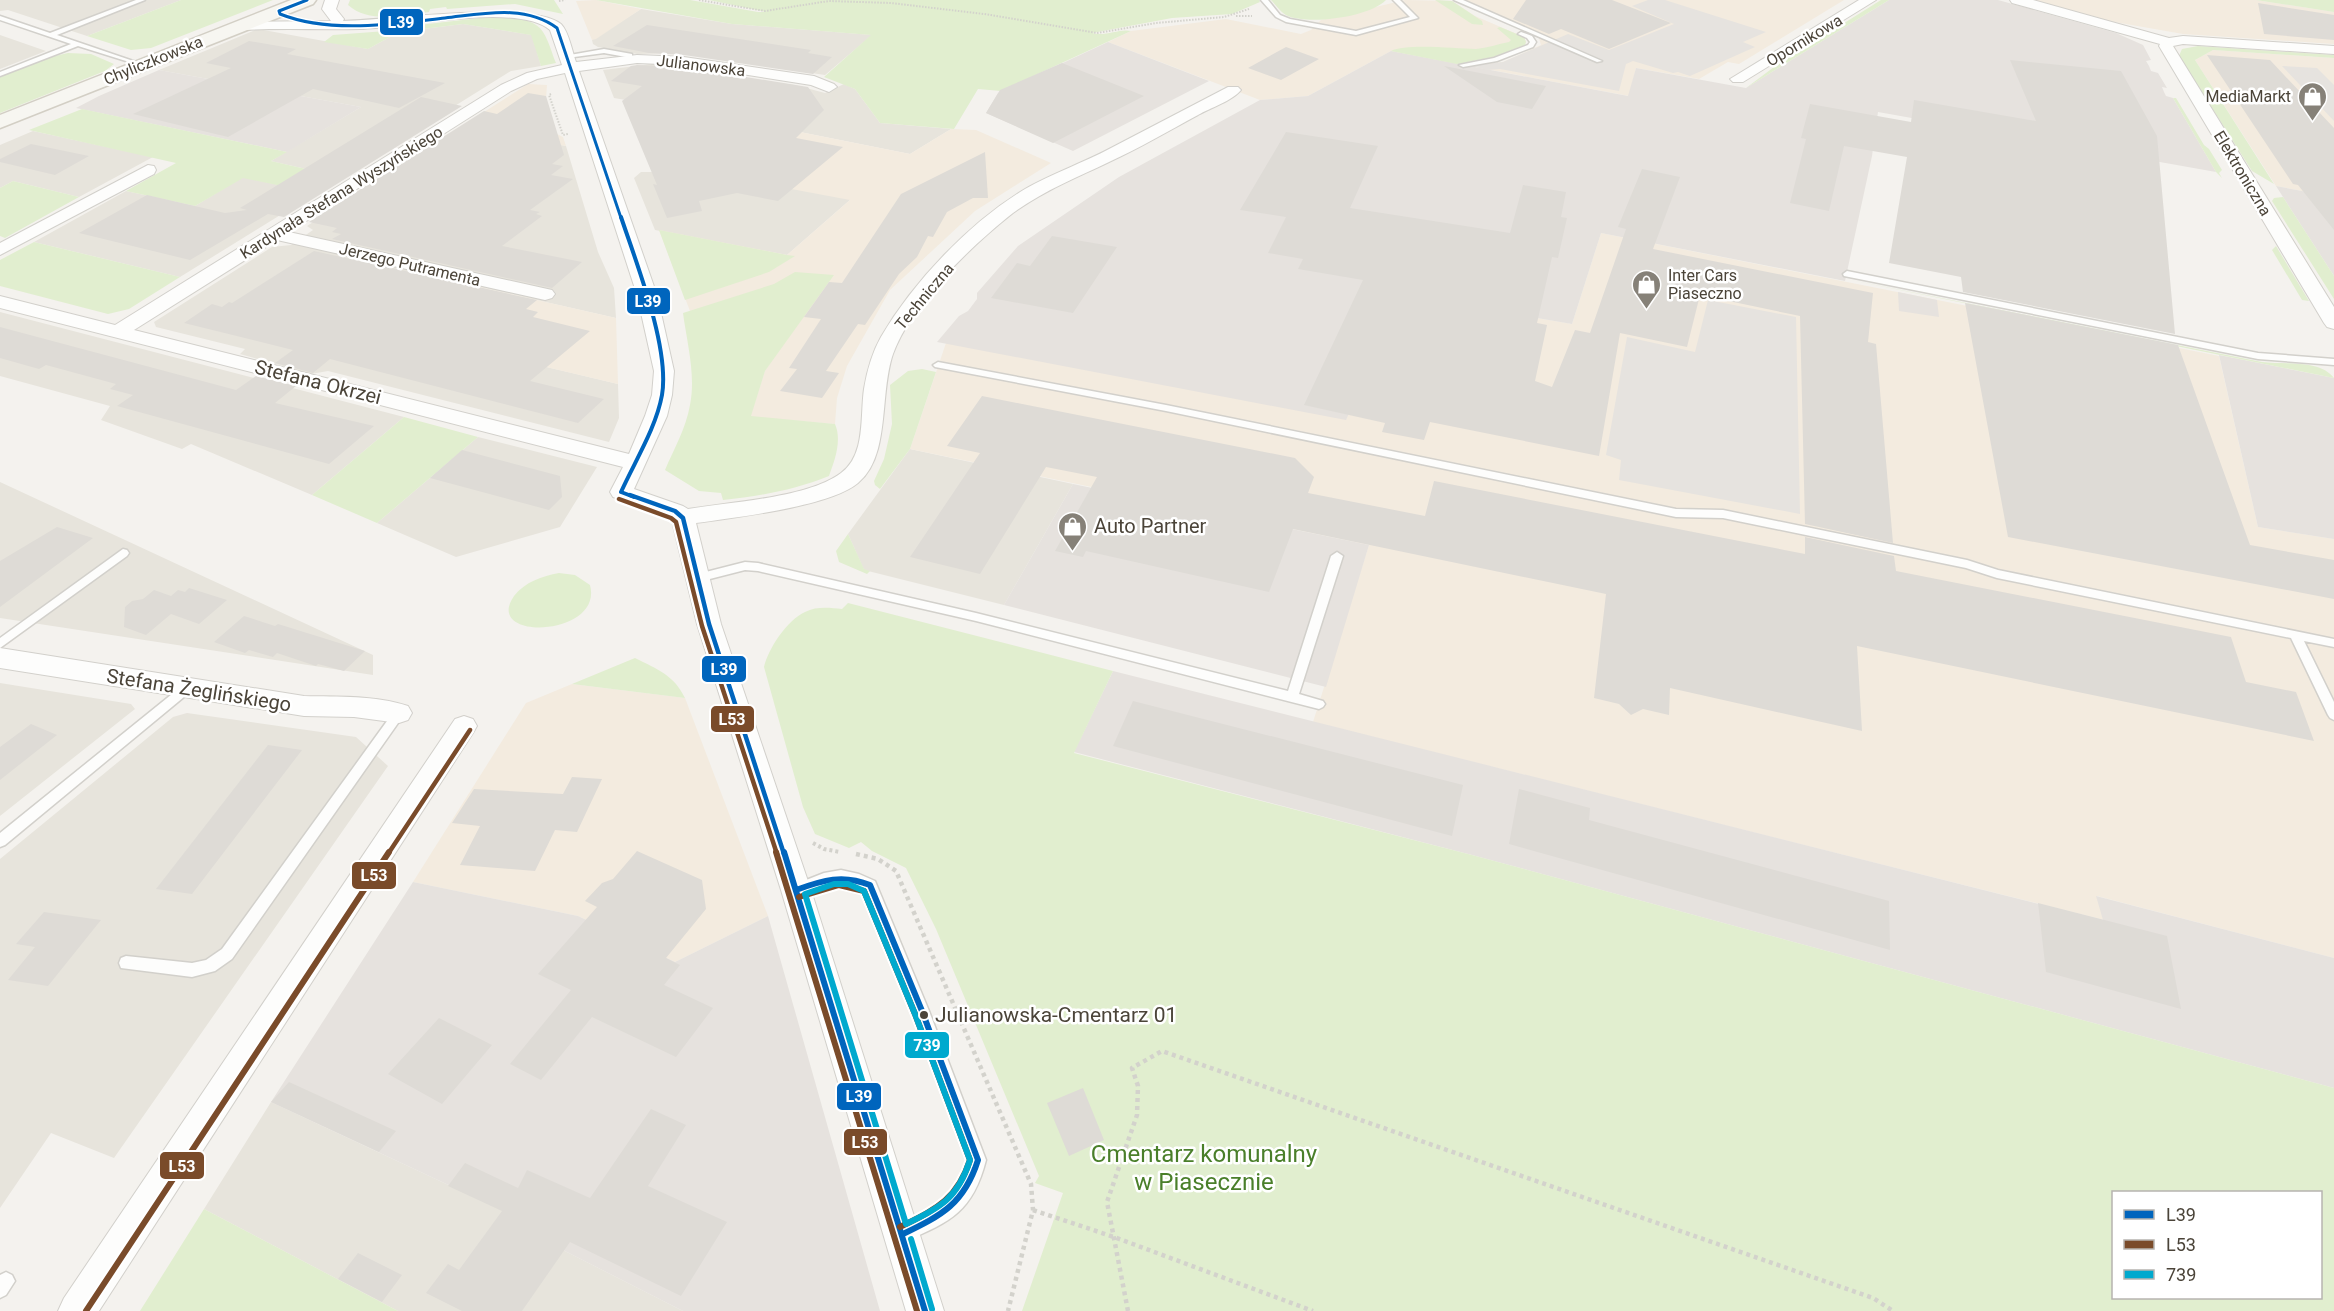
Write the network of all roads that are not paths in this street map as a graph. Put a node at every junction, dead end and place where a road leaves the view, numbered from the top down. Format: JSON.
{"nodes":[{"id":1,"x":142,"y":0,"type":"edge"},
{"id":2,"x":332,"y":0,"type":"edge"},
{"id":3,"x":1396,"y":0,"type":"edge"},
{"id":4,"x":1456,"y":0,"type":"edge"},
{"id":5,"x":1869,"y":0,"type":"edge"},
{"id":6,"x":2017,"y":0,"type":"edge"},
{"id":7,"x":1264,"y":1,"type":"edge"},
{"id":8,"x":292,"y":6,"type":"edge"},
{"id":9,"x":1482,"y":11,"type":"junction"},
{"id":10,"x":0,"y":18,"type":"edge"},
{"id":11,"x":344,"y":21,"type":"junction"},
{"id":12,"x":307,"y":25,"type":"junction"},
{"id":13,"x":240,"y":26,"type":"junction"},
{"id":14,"x":50,"y":35,"type":"junction"},
{"id":15,"x":2169,"y":42,"type":"junction"},
{"id":16,"x":78,"y":44,"type":"junction"},
{"id":17,"x":2334,"y":51,"type":"edge"},
{"id":18,"x":1599,"y":61,"type":"dead end"},
{"id":19,"x":569,"y":62,"type":"junction"},
{"id":20,"x":140,"y":65,"type":"junction"},
{"id":21,"x":1463,"y":65,"type":"dead end"},
{"id":22,"x":0,"y":74,"type":"edge"},
{"id":23,"x":1738,"y":79,"type":"dead end"},
{"id":24,"x":829,"y":87,"type":"dead end"},
{"id":25,"x":1233,"y":90,"type":"dead end"},
{"id":26,"x":0,"y":122,"type":"edge"},
{"id":27,"x":147,"y":170,"type":"dead end"},
{"id":28,"x":274,"y":234,"type":"junction"},
{"id":29,"x":0,"y":250,"type":"edge"},
{"id":30,"x":1846,"y":274,"type":"dead end"},
{"id":31,"x":545,"y":294,"type":"dead end"},
{"id":32,"x":0,"y":302,"type":"edge"},
{"id":33,"x":2334,"y":323,"type":"edge"},
{"id":34,"x":117,"y":332,"type":"junction"},
{"id":35,"x":2334,"y":362,"type":"edge"},
{"id":36,"x":938,"y":365,"type":"dead end"},
{"id":37,"x":636,"y":463,"type":"junction"},
{"id":38,"x":683,"y":518,"type":"junction"},
{"id":39,"x":123,"y":553,"type":"dead end"},
{"id":40,"x":1337,"y":556,"type":"dead end"},
{"id":41,"x":698,"y":578,"type":"junction"},
{"id":42,"x":2295,"y":635,"type":"junction"},
{"id":43,"x":2334,"y":643,"type":"edge"},
{"id":44,"x":0,"y":644,"type":"edge"},
{"id":45,"x":0,"y":658,"type":"edge"},
{"id":46,"x":186,"y":689,"type":"junction"},
{"id":47,"x":1292,"y":697,"type":"junction"},
{"id":48,"x":1318,"y":704,"type":"dead end"},
{"id":49,"x":399,"y":713,"type":"joint"},
{"id":50,"x":2334,"y":715,"type":"edge"},
{"id":51,"x":464,"y":726,"type":"dead end"},
{"id":52,"x":0,"y":841,"type":"edge"},
{"id":53,"x":796,"y":890,"type":"junction"},
{"id":54,"x":126,"y":963,"type":"dead end"},
{"id":55,"x":903,"y":1234,"type":"junction"},
{"id":56,"x":77,"y":1311,"type":"edge"},
{"id":57,"x":925,"y":1311,"type":"edge"}],
"edges":[{"from":1,"to":14,"type":"lane"},
{"from":2,"to":11,"type":"street"},
{"from":3,"to":7,"type":"lane"},
{"from":4,"to":9,"type":"lane"},
{"from":5,"to":23,"type":"street","name":"Opornikowa"},
{"from":6,"to":15,"type":"street"},
{"from":8,"to":11,"type":"street"},
{"from":8,"to":12,"type":"street"},
{"from":8,"to":13,"type":"street","name":"Chyliczkowska"},
{"from":9,"to":18,"type":"lane"},
{"from":9,"to":21,"type":"lane"},
{"from":10,"to":14,"type":"lane"},
{"from":11,"to":12,"type":"street"},
{"from":11,"to":19,"type":"street"},
{"from":12,"to":13,"type":"street"},
{"from":13,"to":20,"type":"street","name":"Chyliczkowska"},
{"from":14,"to":16,"type":"lane"},
{"from":15,"to":17,"type":"street"},
{"from":15,"to":33,"type":"street","name":"Elektroniczna"},
{"from":16,"to":20,"type":"lane"},
{"from":16,"to":22,"type":"lane"},
{"from":19,"to":24,"type":"street","name":"Julianowska"},
{"from":19,"to":28,"type":"street","name":"Kardynała Stefana Wyszyńskiego"},
{"from":19,"to":37,"type":"street"},
{"from":20,"to":26,"type":"street","name":"Chyliczkowska"},
{"from":25,"to":38,"type":"street","name":"Techniczna"},
{"from":27,"to":29,"type":"street"},
{"from":28,"to":31,"type":"street","name":"Jerzego Putramenta"},
{"from":28,"to":34,"type":"street","name":"Kardynała Stefana Wyszyńskiego"},
{"from":30,"to":35,"type":"lane"},
{"from":32,"to":34,"type":"street","name":"Stefana Okrzei"},
{"from":34,"to":37,"type":"street","name":"Stefana Okrzei"},
{"from":36,"to":42,"type":"lane"},
{"from":37,"to":38,"type":"street"},
{"from":38,"to":41,"type":"street"},
{"from":39,"to":44,"type":"lane"},
{"from":40,"to":47,"type":"lane"},
{"from":41,"to":47,"type":"lane"},
{"from":41,"to":53,"type":"street"},
{"from":42,"to":43,"type":"lane"},
{"from":42,"to":50,"type":"lane"},
{"from":45,"to":46,"type":"street","name":"Stefana Żeglińskiego"},
{"from":46,"to":49,"type":"street","name":"Stefana Żeglińskiego"},
{"from":46,"to":52,"type":"lane"},
{"from":47,"to":48,"type":"lane"},
{"from":49,"to":54,"type":"lane"},
{"from":51,"to":56,"type":"street"},
{"from":53,"to":55,"type":"street"},
{"from":53,"to":55,"type":"lane"},
{"from":55,"to":57,"type":"street"}]}
